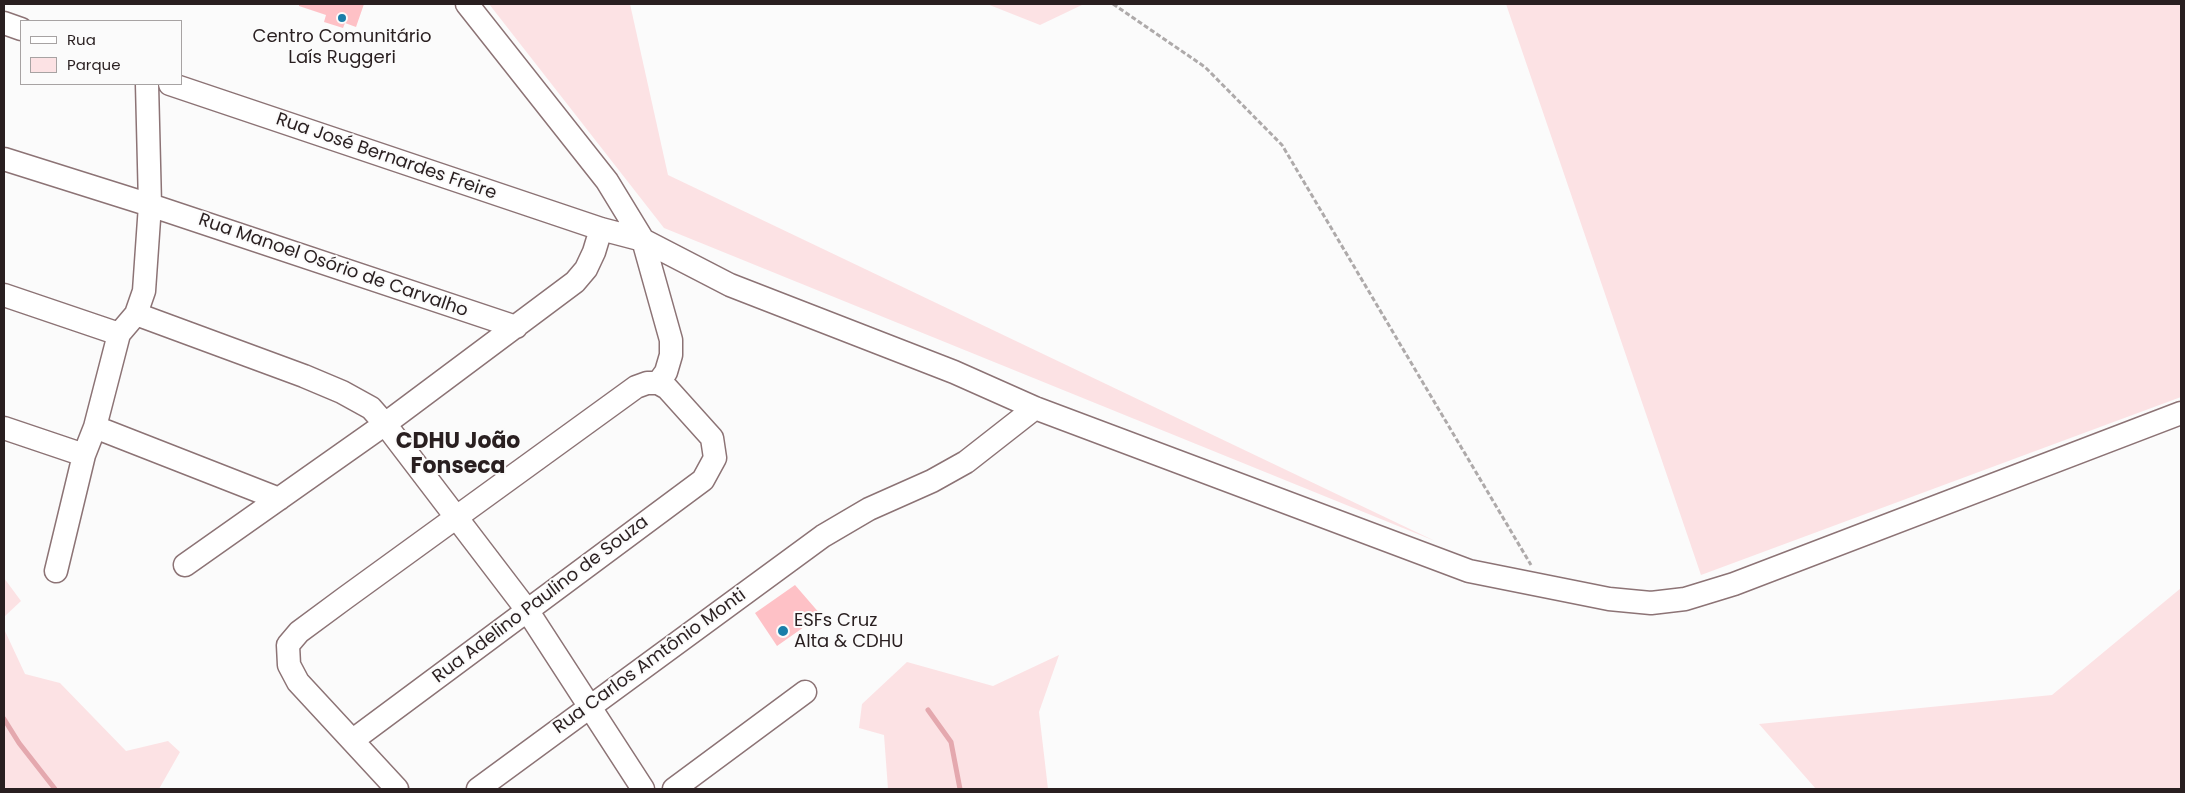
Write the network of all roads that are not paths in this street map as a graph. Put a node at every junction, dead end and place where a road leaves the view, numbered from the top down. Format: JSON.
{"nodes":[{"id":1,"x":467,"y":4,"type":"edge"},
{"id":2,"x":147,"y":85,"type":"edge"},
{"id":3,"x":173,"y":85,"type":"edge"},
{"id":4,"x":4,"y":158,"type":"edge"},
{"id":5,"x":150,"y":205,"type":"junction"},
{"id":6,"x":601,"y":229,"type":"junction"},
{"id":7,"x":643,"y":240,"type":"junction"},
{"id":8,"x":4,"y":295,"type":"edge"},
{"id":9,"x":136,"y":314,"type":"junction"},
{"id":10,"x":516,"y":327,"type":"junction"},
{"id":11,"x":119,"y":334,"type":"junction"},
{"id":12,"x":652,"y":383,"type":"junction"},
{"id":13,"x":1036,"y":408,"type":"junction"},
{"id":14,"x":2181,"y":413,"type":"edge"},
{"id":15,"x":385,"y":424,"type":"junction"},
{"id":16,"x":95,"y":427,"type":"junction"},
{"id":17,"x":4,"y":428,"type":"edge"},
{"id":18,"x":84,"y":455,"type":"junction"},
{"id":19,"x":279,"y":499,"type":"junction"},
{"id":20,"x":455,"y":518,"type":"junction"},
{"id":21,"x":185,"y":565,"type":"dead end"},
{"id":22,"x":56,"y":571,"type":"dead end"},
{"id":23,"x":526,"y":610,"type":"junction"},
{"id":24,"x":805,"y":692,"type":"dead end"},
{"id":25,"x":590,"y":706,"type":"junction"},
{"id":26,"x":352,"y":740,"type":"junction"},
{"id":27,"x":397,"y":789,"type":"edge"},
{"id":28,"x":478,"y":789,"type":"edge"},
{"id":29,"x":643,"y":789,"type":"edge"},
{"id":30,"x":674,"y":789,"type":"edge"}],
"edges":[{"from":1,"to":7,"type":"street"},
{"from":2,"to":5,"type":"street"},
{"from":3,"to":6,"type":"street","name":"Rua José Bernardes Freire"},
{"from":4,"to":5,"type":"street","name":"Rua Manoel Osório de Carvalho"},
{"from":5,"to":9,"type":"street"},
{"from":5,"to":10,"type":"street","name":"Rua Manoel Osório de Carvalho"},
{"from":6,"to":7,"type":"street","name":"Rua José Bernardes Freire"},
{"from":6,"to":10,"type":"street"},
{"from":7,"to":12,"type":"street"},
{"from":7,"to":13,"type":"street","name":"Rua José Bernardes Freire"},
{"from":8,"to":11,"type":"street"},
{"from":9,"to":11,"type":"street"},
{"from":9,"to":15,"type":"street"},
{"from":10,"to":15,"type":"street"},
{"from":11,"to":16,"type":"street"},
{"from":12,"to":20,"type":"street"},
{"from":12,"to":23,"type":"street","name":"Rua Adelino Paulino de Souza"},
{"from":13,"to":14,"type":"street","name":"Rua José Bernardes Freire"},
{"from":13,"to":25,"type":"street","name":"Rua Carlos Amtônio Monti"},
{"from":15,"to":19,"type":"street"},
{"from":15,"to":20,"type":"street"},
{"from":16,"to":18,"type":"street"},
{"from":16,"to":19,"type":"street"},
{"from":17,"to":18,"type":"street"},
{"from":18,"to":22,"type":"street"},
{"from":19,"to":21,"type":"street"},
{"from":20,"to":23,"type":"street"},
{"from":20,"to":26,"type":"street"},
{"from":23,"to":25,"type":"street"},
{"from":23,"to":26,"type":"street","name":"Rua Adelino Paulino de Souza"},
{"from":24,"to":30,"type":"street"},
{"from":25,"to":28,"type":"street","name":"Rua Carlos Amtônio Monti"},
{"from":25,"to":29,"type":"street"},
{"from":26,"to":27,"type":"street"}]}
